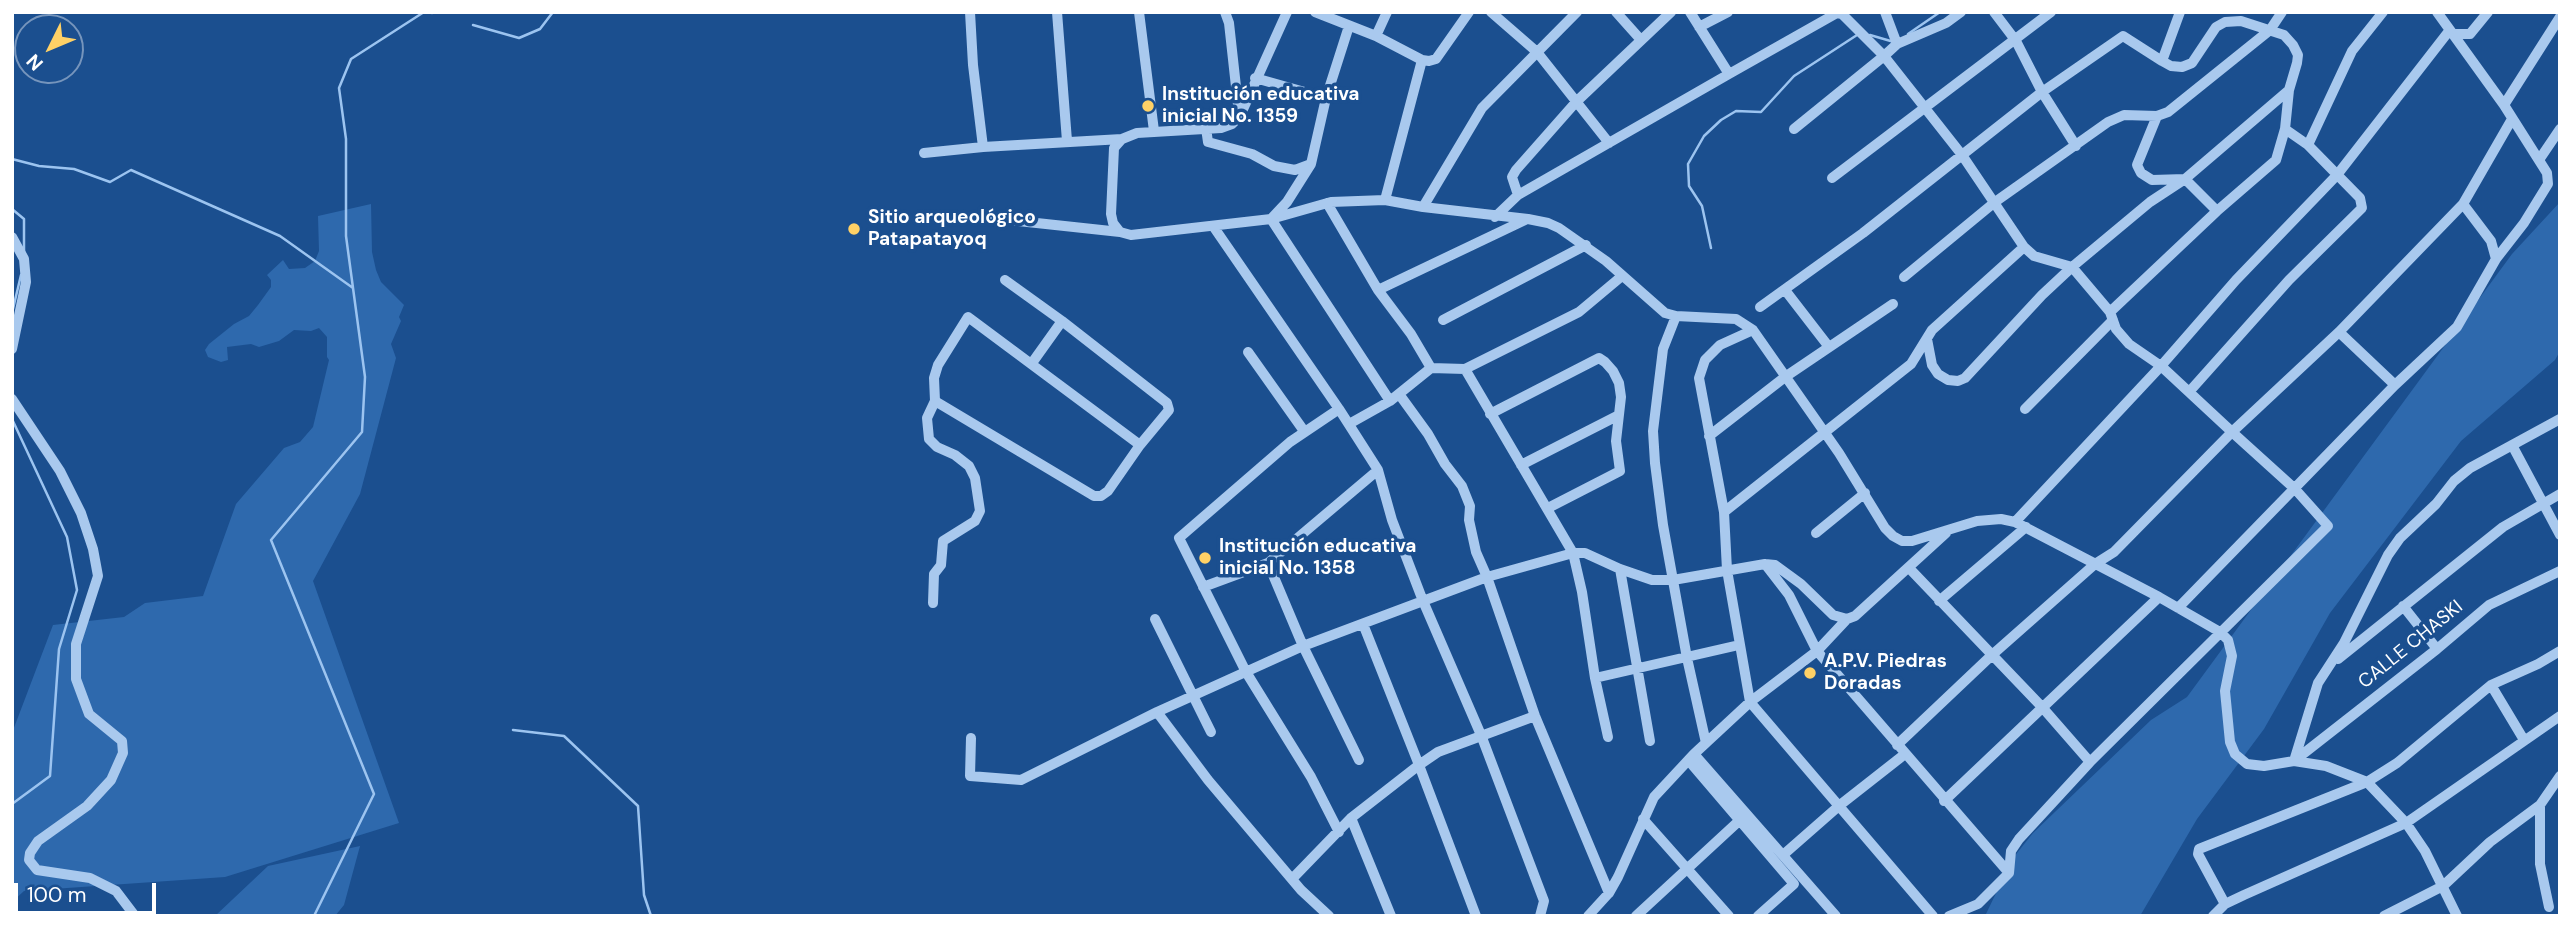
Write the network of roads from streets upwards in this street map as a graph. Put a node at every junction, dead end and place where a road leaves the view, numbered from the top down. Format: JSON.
{"nodes":[{"id":1,"x":970,"y":12,"type":"edge"},
{"id":2,"x":1058,"y":12,"type":"edge"},
{"id":3,"x":1139,"y":12,"type":"edge"},
{"id":4,"x":1225,"y":12,"type":"edge"},
{"id":5,"x":1287,"y":12,"type":"edge"},
{"id":6,"x":1315,"y":12,"type":"edge"},
{"id":7,"x":1387,"y":12,"type":"edge"},
{"id":8,"x":1469,"y":12,"type":"edge"},
{"id":9,"x":1491,"y":12,"type":"edge"},
{"id":10,"x":1577,"y":12,"type":"edge"},
{"id":11,"x":1616,"y":12,"type":"edge"},
{"id":12,"x":1671,"y":12,"type":"edge"},
{"id":13,"x":1690,"y":12,"type":"edge"},
{"id":14,"x":1728,"y":12,"type":"edge"},
{"id":15,"x":1885,"y":12,"type":"edge"},
{"id":16,"x":1961,"y":12,"type":"edge"},
{"id":17,"x":1994,"y":12,"type":"edge"},
{"id":18,"x":2051,"y":12,"type":"edge"},
{"id":19,"x":2282,"y":12,"type":"edge"},
{"id":20,"x":2383,"y":12,"type":"edge"},
{"id":21,"x":2437,"y":12,"type":"edge"},
{"id":22,"x":2488,"y":12,"type":"edge"},
{"id":23,"x":2553,"y":12,"type":"edge"},
{"id":24,"x":2176,"y":14,"type":"edge"},
{"id":25,"x":2559,"y":18,"type":"edge"},
{"id":26,"x":1349,"y":26,"type":"junction"},
{"id":27,"x":1699,"y":27,"type":"junction"},
{"id":28,"x":2270,"y":30,"type":"junction"},
{"id":29,"x":2449,"y":32,"type":"junction"},
{"id":30,"x":1376,"y":36,"type":"junction"},
{"id":31,"x":1641,"y":40,"type":"junction"},
{"id":32,"x":2015,"y":41,"type":"junction"},
{"id":33,"x":1897,"y":44,"type":"junction"},
{"id":34,"x":1537,"y":52,"type":"junction"},
{"id":35,"x":1884,"y":55,"type":"junction"},
{"id":36,"x":1422,"y":61,"type":"junction"},
{"id":37,"x":2162,"y":61,"type":"junction"},
{"id":38,"x":1730,"y":74,"type":"junction"},
{"id":39,"x":1255,"y":78,"type":"junction"},
{"id":40,"x":2289,"y":90,"type":"junction"},
{"id":41,"x":2042,"y":92,"type":"junction"},
{"id":42,"x":1325,"y":99,"type":"junction"},
{"id":43,"x":1576,"y":102,"type":"junction"},
{"id":44,"x":2504,"y":105,"type":"junction"},
{"id":45,"x":1924,"y":107,"type":"junction"},
{"id":46,"x":1240,"y":116,"type":"junction"},
{"id":47,"x":2157,"y":116,"type":"junction"},
{"id":48,"x":2512,"y":119,"type":"junction"},
{"id":49,"x":1206,"y":128,"type":"junction"},
{"id":50,"x":1794,"y":129,"type":"dead end"},
{"id":51,"x":2285,"y":129,"type":"junction"},
{"id":52,"x":2560,"y":129,"type":"edge"},
{"id":53,"x":1154,"y":131,"type":"junction"},
{"id":54,"x":1122,"y":139,"type":"junction"},
{"id":55,"x":1067,"y":141,"type":"junction"},
{"id":56,"x":1609,"y":143,"type":"junction"},
{"id":57,"x":2308,"y":145,"type":"junction"},
{"id":58,"x":983,"y":146,"type":"junction"},
{"id":59,"x":2076,"y":146,"type":"junction"},
{"id":60,"x":924,"y":153,"type":"dead end"},
{"id":61,"x":1962,"y":155,"type":"junction"},
{"id":62,"x":2539,"y":160,"type":"junction"},
{"id":63,"x":1311,"y":164,"type":"junction"},
{"id":64,"x":2337,"y":175,"type":"junction"},
{"id":65,"x":1832,"y":178,"type":"dead end"},
{"id":66,"x":2185,"y":180,"type":"junction"},
{"id":67,"x":1518,"y":195,"type":"junction"},
{"id":68,"x":1385,"y":200,"type":"junction"},
{"id":69,"x":1995,"y":202,"type":"junction"},
{"id":70,"x":1327,"y":203,"type":"junction"},
{"id":71,"x":2463,"y":205,"type":"junction"},
{"id":72,"x":1423,"y":207,"type":"junction"},
{"id":73,"x":2217,"y":211,"type":"junction"},
{"id":74,"x":982,"y":217,"type":"dead end"},
{"id":75,"x":1494,"y":217,"type":"junction"},
{"id":76,"x":1271,"y":219,"type":"junction"},
{"id":77,"x":1528,"y":219,"type":"junction"},
{"id":78,"x":1213,"y":226,"type":"junction"},
{"id":79,"x":1120,"y":232,"type":"junction"},
{"id":80,"x":12,"y":237,"type":"edge"},
{"id":81,"x":1586,"y":245,"type":"junction"},
{"id":82,"x":2024,"y":247,"type":"junction"},
{"id":83,"x":2496,"y":259,"type":"junction"},
{"id":84,"x":2072,"y":267,"type":"junction"},
{"id":85,"x":1622,"y":276,"type":"junction"},
{"id":86,"x":1904,"y":277,"type":"dead end"},
{"id":87,"x":1005,"y":280,"type":"dead end"},
{"id":88,"x":1378,"y":290,"type":"junction"},
{"id":89,"x":1785,"y":290,"type":"junction"},
{"id":90,"x":1893,"y":304,"type":"dead end"},
{"id":91,"x":1760,"y":307,"type":"dead end"},
{"id":92,"x":1676,"y":316,"type":"junction"},
{"id":93,"x":2112,"y":316,"type":"junction"},
{"id":94,"x":1443,"y":320,"type":"dead end"},
{"id":95,"x":1062,"y":321,"type":"junction"},
{"id":96,"x":1753,"y":330,"type":"junction"},
{"id":97,"x":2339,"y":331,"type":"junction"},
{"id":98,"x":1927,"y":339,"type":"junction"},
{"id":99,"x":1829,"y":347,"type":"junction"},
{"id":100,"x":12,"y":349,"type":"edge"},
{"id":101,"x":1248,"y":352,"type":"dead end"},
{"id":102,"x":1032,"y":363,"type":"junction"},
{"id":103,"x":2161,"y":366,"type":"junction"},
{"id":104,"x":1431,"y":368,"type":"junction"},
{"id":105,"x":1465,"y":369,"type":"junction"},
{"id":106,"x":1784,"y":377,"type":"junction"},
{"id":107,"x":2395,"y":386,"type":"junction"},
{"id":108,"x":2189,"y":392,"type":"junction"},
{"id":109,"x":1395,"y":397,"type":"junction"},
{"id":110,"x":12,"y":399,"type":"edge"},
{"id":111,"x":935,"y":401,"type":"junction"},
{"id":112,"x":1339,"y":409,"type":"junction"},
{"id":113,"x":2025,"y":409,"type":"dead end"},
{"id":114,"x":1490,"y":414,"type":"junction"},
{"id":115,"x":1619,"y":415,"type":"junction"},
{"id":116,"x":2560,"y":419,"type":"edge"},
{"id":117,"x":1349,"y":424,"type":"junction"},
{"id":118,"x":1304,"y":431,"type":"junction"},
{"id":119,"x":2232,"y":432,"type":"junction"},
{"id":120,"x":1825,"y":433,"type":"junction"},
{"id":121,"x":1709,"y":436,"type":"junction"},
{"id":122,"x":1140,"y":445,"type":"junction"},
{"id":123,"x":2512,"y":445,"type":"junction"},
{"id":124,"x":1521,"y":465,"type":"junction"},
{"id":125,"x":1378,"y":470,"type":"junction"},
{"id":126,"x":2295,"y":489,"type":"junction"},
{"id":127,"x":1865,"y":493,"type":"junction"},
{"id":128,"x":2560,"y":494,"type":"edge"},
{"id":129,"x":2543,"y":503,"type":"junction"},
{"id":130,"x":1548,"y":508,"type":"junction"},
{"id":131,"x":1724,"y":512,"type":"junction"},
{"id":132,"x":2015,"y":522,"type":"junction"},
{"id":133,"x":2025,"y":527,"type":"junction"},
{"id":134,"x":1948,"y":531,"type":"junction"},
{"id":135,"x":1816,"y":533,"type":"dead end"},
{"id":136,"x":2560,"y":535,"type":"edge"},
{"id":137,"x":1573,"y":553,"type":"junction"},
{"id":138,"x":1268,"y":563,"type":"junction"},
{"id":139,"x":1765,"y":564,"type":"junction"},
{"id":140,"x":2095,"y":564,"type":"junction"},
{"id":141,"x":1909,"y":568,"type":"junction"},
{"id":142,"x":1620,"y":569,"type":"junction"},
{"id":143,"x":1727,"y":570,"type":"junction"},
{"id":144,"x":2560,"y":571,"type":"edge"},
{"id":145,"x":1488,"y":577,"type":"junction"},
{"id":146,"x":1673,"y":580,"type":"junction"},
{"id":147,"x":1203,"y":587,"type":"junction"},
{"id":148,"x":2159,"y":597,"type":"junction"},
{"id":149,"x":1423,"y":601,"type":"junction"},
{"id":150,"x":1940,"y":601,"type":"junction"},
{"id":151,"x":933,"y":603,"type":"dead end"},
{"id":152,"x":2403,"y":606,"type":"junction"},
{"id":153,"x":2178,"y":608,"type":"junction"},
{"id":154,"x":1155,"y":619,"type":"dead end"},
{"id":155,"x":1847,"y":619,"type":"junction"},
{"id":156,"x":1363,"y":624,"type":"junction"},
{"id":157,"x":2220,"y":632,"type":"junction"},
{"id":158,"x":1739,"y":645,"type":"junction"},
{"id":159,"x":1303,"y":646,"type":"junction"},
{"id":160,"x":2437,"y":649,"type":"junction"},
{"id":161,"x":2560,"y":650,"type":"edge"},
{"id":162,"x":1817,"y":651,"type":"junction"},
{"id":163,"x":1992,"y":654,"type":"junction"},
{"id":164,"x":1687,"y":658,"type":"junction"},
{"id":165,"x":2328,"y":667,"type":"junction"},
{"id":166,"x":1636,"y":668,"type":"junction"},
{"id":167,"x":1246,"y":672,"type":"junction"},
{"id":168,"x":1595,"y":678,"type":"junction"},
{"id":169,"x":2491,"y":685,"type":"junction"},
{"id":170,"x":1194,"y":696,"type":"junction"},
{"id":171,"x":1750,"y":702,"type":"junction"},
{"id":172,"x":2042,"y":707,"type":"junction"},
{"id":173,"x":1157,"y":712,"type":"junction"},
{"id":174,"x":1535,"y":716,"type":"junction"},
{"id":175,"x":2560,"y":716,"type":"edge"},
{"id":176,"x":1211,"y":732,"type":"dead end"},
{"id":177,"x":1481,"y":735,"type":"junction"},
{"id":178,"x":971,"y":737,"type":"dead end"},
{"id":179,"x":1608,"y":737,"type":"dead end"},
{"id":180,"x":2524,"y":740,"type":"junction"},
{"id":181,"x":1650,"y":741,"type":"dead end"},
{"id":182,"x":1706,"y":743,"type":"junction"},
{"id":183,"x":1901,"y":750,"type":"junction"},
{"id":184,"x":1691,"y":758,"type":"junction"},
{"id":185,"x":1359,"y":760,"type":"dead end"},
{"id":186,"x":2294,"y":761,"type":"junction"},
{"id":187,"x":2090,"y":762,"type":"junction"},
{"id":188,"x":1419,"y":765,"type":"junction"},
{"id":189,"x":2560,"y":776,"type":"edge"},
{"id":190,"x":2367,"y":782,"type":"junction"},
{"id":191,"x":1944,"y":801,"type":"junction"},
{"id":192,"x":1840,"y":805,"type":"junction"},
{"id":193,"x":2540,"y":805,"type":"junction"},
{"id":194,"x":1351,"y":818,"type":"junction"},
{"id":195,"x":1643,"y":819,"type":"junction"},
{"id":196,"x":1740,"y":820,"type":"junction"},
{"id":197,"x":2406,"y":823,"type":"junction"},
{"id":198,"x":1339,"y":832,"type":"junction"},
{"id":199,"x":1783,"y":855,"type":"junction"},
{"id":200,"x":1689,"y":868,"type":"junction"},
{"id":201,"x":2009,"y":873,"type":"junction"},
{"id":202,"x":1292,"y":879,"type":"junction"},
{"id":203,"x":2443,"y":886,"type":"junction"},
{"id":204,"x":1609,"y":892,"type":"junction"},
{"id":205,"x":2225,"y":904,"type":"junction"},
{"id":206,"x":2549,"y":907,"type":"dead end"},
{"id":207,"x":2398,"y":913,"type":"edge"},
{"id":208,"x":135,"y":916,"type":"edge"},
{"id":209,"x":1329,"y":916,"type":"edge"},
{"id":210,"x":1391,"y":916,"type":"edge"},
{"id":211,"x":1476,"y":916,"type":"edge"},
{"id":212,"x":1540,"y":916,"type":"edge"},
{"id":213,"x":1588,"y":916,"type":"edge"},
{"id":214,"x":1636,"y":916,"type":"edge"},
{"id":215,"x":1729,"y":916,"type":"edge"},
{"id":216,"x":1758,"y":916,"type":"edge"},
{"id":217,"x":1836,"y":916,"type":"edge"},
{"id":218,"x":1933,"y":916,"type":"edge"},
{"id":219,"x":1949,"y":916,"type":"edge"},
{"id":220,"x":2213,"y":916,"type":"edge"},
{"id":221,"x":2384,"y":916,"type":"edge"},
{"id":222,"x":2457,"y":916,"type":"edge"}],
"edges":[{"from":1,"to":58,"type":"street"},
{"from":2,"to":55,"type":"street"},
{"from":3,"to":53,"type":"street"},
{"from":4,"to":46,"type":"street"},
{"from":5,"to":39,"type":"street"},
{"from":6,"to":26,"type":"street"},
{"from":7,"to":30,"type":"street"},
{"from":8,"to":36,"type":"street"},
{"from":9,"to":34,"type":"street"},
{"from":10,"to":34,"type":"street"},
{"from":11,"to":31,"type":"street"},
{"from":12,"to":31,"type":"street"},
{"from":13,"to":27,"type":"street"},
{"from":14,"to":27,"type":"street"},
{"from":15,"to":33,"type":"street"},
{"from":16,"to":33,"type":"street"},
{"from":17,"to":32,"type":"street"},
{"from":18,"to":32,"type":"street"},
{"from":19,"to":28,"type":"street"},
{"from":20,"to":57,"type":"street"},
{"from":21,"to":29,"type":"street"},
{"from":22,"to":29,"type":"street"},
{"from":23,"to":25,"type":"street"},
{"from":24,"to":37,"type":"street"},
{"from":25,"to":44,"type":"street"},
{"from":26,"to":30,"type":"street"},
{"from":26,"to":42,"type":"street"},
{"from":27,"to":38,"type":"street"},
{"from":28,"to":37,"type":"street"},
{"from":28,"to":40,"type":"street"},
{"from":28,"to":47,"type":"street"},
{"from":29,"to":44,"type":"street"},
{"from":29,"to":64,"type":"street"},
{"from":30,"to":36,"type":"street"},
{"from":31,"to":43,"type":"street"},
{"from":32,"to":41,"type":"street"},
{"from":32,"to":45,"type":"street"},
{"from":33,"to":35,"type":"street"},
{"from":34,"to":43,"type":"street"},
{"from":34,"to":72,"type":"street"},
{"from":35,"to":38,"type":"street"},
{"from":35,"to":45,"type":"street"},
{"from":35,"to":50,"type":"street"},
{"from":36,"to":68,"type":"street"},
{"from":37,"to":41,"type":"street"},
{"from":38,"to":56,"type":"street"},
{"from":39,"to":42,"type":"street"},
{"from":39,"to":46,"type":"street"},
{"from":40,"to":51,"type":"street"},
{"from":40,"to":66,"type":"street"},
{"from":41,"to":59,"type":"street"},
{"from":41,"to":61,"type":"street"},
{"from":42,"to":63,"type":"street"},
{"from":43,"to":56,"type":"street"},
{"from":43,"to":67,"type":"street"},
{"from":44,"to":48,"type":"street"},
{"from":45,"to":61,"type":"street"},
{"from":45,"to":65,"type":"street"},
{"from":46,"to":49,"type":"street"},
{"from":47,"to":59,"type":"street"},
{"from":47,"to":66,"type":"street"},
{"from":48,"to":62,"type":"street"},
{"from":48,"to":71,"type":"street"},
{"from":49,"to":53,"type":"street"},
{"from":49,"to":63,"type":"street"},
{"from":51,"to":57,"type":"street"},
{"from":51,"to":73,"type":"street"},
{"from":52,"to":62,"type":"street"},
{"from":53,"to":54,"type":"street"},
{"from":54,"to":55,"type":"street"},
{"from":54,"to":79,"type":"street"},
{"from":55,"to":58,"type":"street"},
{"from":56,"to":67,"type":"street"},
{"from":57,"to":64,"type":"street"},
{"from":58,"to":60,"type":"street"},
{"from":59,"to":69,"type":"street"},
{"from":61,"to":69,"type":"street"},
{"from":61,"to":89,"type":"street"},
{"from":62,"to":83,"type":"street"},
{"from":63,"to":76,"type":"street"},
{"from":64,"to":103,"type":"street"},
{"from":64,"to":108,"type":"street"},
{"from":66,"to":73,"type":"street"},
{"from":66,"to":84,"type":"street"},
{"from":67,"to":75,"type":"street"},
{"from":68,"to":70,"type":"street"},
{"from":68,"to":72,"type":"street"},
{"from":69,"to":82,"type":"street"},
{"from":69,"to":86,"type":"street"},
{"from":70,"to":76,"type":"street"},
{"from":70,"to":88,"type":"street"},
{"from":71,"to":83,"type":"street"},
{"from":71,"to":97,"type":"street"},
{"from":72,"to":75,"type":"street"},
{"from":73,"to":93,"type":"street"},
{"from":74,"to":79,"type":"street"},
{"from":75,"to":77,"type":"street"},
{"from":76,"to":78,"type":"street"},
{"from":76,"to":109,"type":"street"},
{"from":77,"to":81,"type":"street"},
{"from":77,"to":88,"type":"street"},
{"from":78,"to":79,"type":"street"},
{"from":78,"to":112,"type":"street"},
{"from":80,"to":100,"type":"street"},
{"from":81,"to":85,"type":"street"},
{"from":81,"to":94,"type":"street"},
{"from":82,"to":84,"type":"street"},
{"from":82,"to":98,"type":"street"},
{"from":83,"to":107,"type":"street"},
{"from":84,"to":93,"type":"street"},
{"from":84,"to":98,"type":"street"},
{"from":85,"to":92,"type":"street"},
{"from":85,"to":105,"type":"street"},
{"from":87,"to":95,"type":"street"},
{"from":88,"to":104,"type":"street"},
{"from":89,"to":91,"type":"street"},
{"from":89,"to":99,"type":"street"},
{"from":90,"to":99,"type":"street"},
{"from":92,"to":96,"type":"street"},
{"from":92,"to":146,"type":"street"},
{"from":93,"to":103,"type":"street"},
{"from":93,"to":113,"type":"street"},
{"from":95,"to":102,"type":"street"},
{"from":95,"to":122,"type":"street"},
{"from":96,"to":106,"type":"street"},
{"from":96,"to":121,"type":"street"},
{"from":97,"to":107,"type":"street"},
{"from":97,"to":119,"type":"street"},
{"from":98,"to":120,"type":"street"},
{"from":99,"to":106,"type":"street"},
{"from":101,"to":118,"type":"street"},
{"from":102,"to":111,"type":"street"},
{"from":102,"to":122,"type":"street"},
{"from":103,"to":108,"type":"street"},
{"from":103,"to":132,"type":"street"},
{"from":104,"to":105,"type":"street"},
{"from":104,"to":109,"type":"street"},
{"from":105,"to":114,"type":"street"},
{"from":106,"to":120,"type":"street"},
{"from":106,"to":121,"type":"street"},
{"from":107,"to":126,"type":"street"},
{"from":108,"to":119,"type":"street"},
{"from":109,"to":117,"type":"street"},
{"from":109,"to":145,"type":"street"},
{"from":110,"to":208,"type":"street"},
{"from":111,"to":122,"type":"street"},
{"from":111,"to":151,"type":"street"},
{"from":112,"to":117,"type":"street"},
{"from":112,"to":118,"type":"street"},
{"from":114,"to":115,"type":"street"},
{"from":114,"to":124,"type":"street"},
{"from":115,"to":124,"type":"street"},
{"from":115,"to":130,"type":"street"},
{"from":116,"to":123,"type":"street"},
{"from":117,"to":125,"type":"street"},
{"from":118,"to":147,"type":"street"},
{"from":119,"to":126,"type":"street"},
{"from":119,"to":140,"type":"street"},
{"from":120,"to":127,"type":"street"},
{"from":120,"to":131,"type":"street"},
{"from":121,"to":131,"type":"street"},
{"from":123,"to":129,"type":"street"},
{"from":123,"to":165,"type":"street"},
{"from":124,"to":130,"type":"street"},
{"from":125,"to":138,"type":"street"},
{"from":125,"to":149,"type":"street"},
{"from":126,"to":153,"type":"street"},
{"from":126,"to":157,"type":"street"},
{"from":127,"to":134,"type":"street"},
{"from":127,"to":135,"type":"street"},
{"from":128,"to":129,"type":"street"},
{"from":129,"to":136,"type":"street"},
{"from":129,"to":152,"type":"street"},
{"from":130,"to":137,"type":"street"},
{"from":131,"to":143,"type":"street"},
{"from":132,"to":133,"type":"street"},
{"from":132,"to":134,"type":"street"},
{"from":133,"to":140,"type":"street"},
{"from":133,"to":150,"type":"street"},
{"from":134,"to":141,"type":"street"},
{"from":137,"to":142,"type":"street"},
{"from":137,"to":145,"type":"street"},
{"from":137,"to":168,"type":"street"},
{"from":138,"to":147,"type":"street"},
{"from":138,"to":159,"type":"street"},
{"from":139,"to":143,"type":"street"},
{"from":139,"to":155,"type":"street"},
{"from":139,"to":162,"type":"street"},
{"from":140,"to":148,"type":"street"},
{"from":140,"to":163,"type":"street"},
{"from":141,"to":150,"type":"street"},
{"from":141,"to":155,"type":"street"},
{"from":142,"to":146,"type":"street"},
{"from":142,"to":166,"type":"street"},
{"from":143,"to":146,"type":"street"},
{"from":143,"to":158,"type":"street"},
{"from":144,"to":160,"type":"street","name":"CALLE CHASKI"},
{"from":145,"to":149,"type":"street"},
{"from":145,"to":174,"type":"street"},
{"from":146,"to":164,"type":"street"},
{"from":147,"to":167,"type":"street"},
{"from":148,"to":153,"type":"street"},
{"from":148,"to":172,"type":"street"},
{"from":149,"to":156,"type":"street"},
{"from":149,"to":177,"type":"street"},
{"from":150,"to":163,"type":"street"},
{"from":152,"to":160,"type":"street"},
{"from":152,"to":165,"type":"street"},
{"from":153,"to":157,"type":"street"},
{"from":154,"to":170,"type":"street"},
{"from":155,"to":162,"type":"street"},
{"from":156,"to":159,"type":"street"},
{"from":156,"to":188,"type":"street"},
{"from":157,"to":186,"type":"street"},
{"from":157,"to":187,"type":"street"},
{"from":158,"to":164,"type":"street"},
{"from":158,"to":171,"type":"street"},
{"from":159,"to":167,"type":"street"},
{"from":159,"to":185,"type":"street"},
{"from":160,"to":186,"type":"street","name":"CALLE CHASKI"},
{"from":161,"to":169,"type":"street"},
{"from":162,"to":171,"type":"street"},
{"from":162,"to":183,"type":"street"},
{"from":163,"to":172,"type":"street"},
{"from":163,"to":183,"type":"street"},
{"from":164,"to":166,"type":"street"},
{"from":164,"to":182,"type":"street"},
{"from":165,"to":186,"type":"street"},
{"from":166,"to":168,"type":"street"},
{"from":166,"to":181,"type":"street"},
{"from":167,"to":170,"type":"street"},
{"from":167,"to":198,"type":"street"},
{"from":168,"to":179,"type":"street"},
{"from":169,"to":180,"type":"street"},
{"from":169,"to":190,"type":"street"},
{"from":170,"to":173,"type":"street"},
{"from":170,"to":176,"type":"street"},
{"from":171,"to":182,"type":"street"},
{"from":171,"to":192,"type":"street"},
{"from":172,"to":187,"type":"street"},
{"from":172,"to":191,"type":"street"},
{"from":173,"to":178,"type":"street"},
{"from":173,"to":202,"type":"street"},
{"from":174,"to":177,"type":"street"},
{"from":174,"to":204,"type":"street"},
{"from":175,"to":180,"type":"street"},
{"from":177,"to":188,"type":"street"},
{"from":177,"to":212,"type":"street"},
{"from":180,"to":197,"type":"street"},
{"from":182,"to":184,"type":"street"},
{"from":183,"to":191,"type":"street"},
{"from":183,"to":192,"type":"street"},
{"from":184,"to":195,"type":"street"},
{"from":184,"to":196,"type":"street"},
{"from":184,"to":199,"type":"street"},
{"from":186,"to":190,"type":"street"},
{"from":187,"to":201,"type":"street"},
{"from":188,"to":194,"type":"street"},
{"from":188,"to":211,"type":"street"},
{"from":189,"to":193,"type":"street"},
{"from":190,"to":197,"type":"street"},
{"from":190,"to":205,"type":"street"},
{"from":191,"to":201,"type":"street"},
{"from":192,"to":199,"type":"street"},
{"from":192,"to":218,"type":"street"},
{"from":193,"to":203,"type":"street"},
{"from":193,"to":206,"type":"street"},
{"from":194,"to":198,"type":"street"},
{"from":194,"to":210,"type":"street"},
{"from":195,"to":200,"type":"street"},
{"from":195,"to":204,"type":"street"},
{"from":196,"to":200,"type":"street"},
{"from":196,"to":216,"type":"street"},
{"from":197,"to":203,"type":"street"},
{"from":197,"to":205,"type":"street"},
{"from":198,"to":202,"type":"street"},
{"from":199,"to":217,"type":"street"},
{"from":200,"to":214,"type":"street"},
{"from":200,"to":215,"type":"street"},
{"from":201,"to":219,"type":"street"},
{"from":202,"to":209,"type":"street"},
{"from":203,"to":207,"type":"street"},
{"from":203,"to":222,"type":"street"},
{"from":204,"to":213,"type":"street"},
{"from":205,"to":220,"type":"street"},
{"from":207,"to":221,"type":"street"}]}
